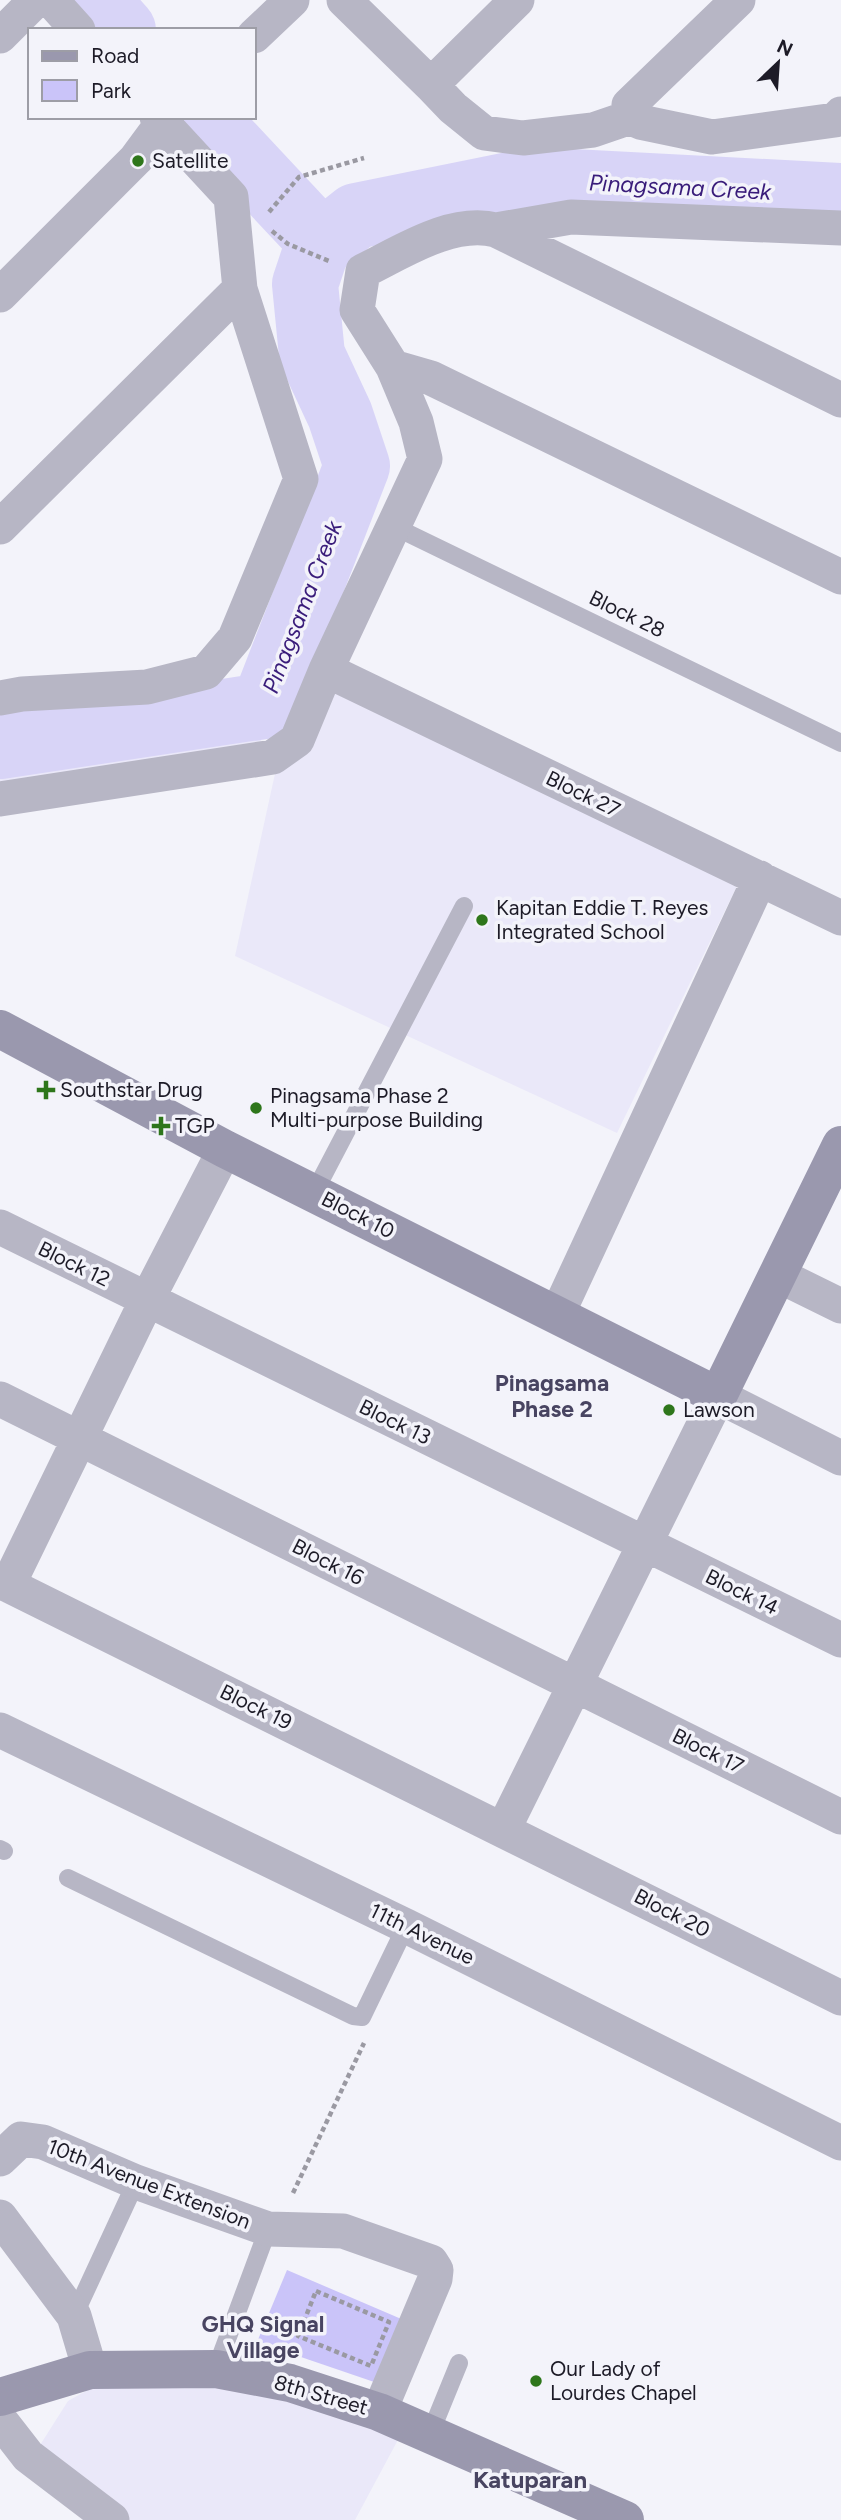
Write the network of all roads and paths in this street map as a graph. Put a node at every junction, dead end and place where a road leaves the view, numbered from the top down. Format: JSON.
{"nodes":[{"id":1,"x":36,"y":0,"type":"edge"},
{"id":2,"x":51,"y":0,"type":"edge"},
{"id":3,"x":292,"y":0,"type":"edge"},
{"id":4,"x":344,"y":0,"type":"edge"},
{"id":5,"x":517,"y":0,"type":"edge"},
{"id":6,"x":738,"y":0,"type":"edge"},
{"id":7,"x":76,"y":28,"type":"edge"},
{"id":8,"x":256,"y":34,"type":"edge"},
{"id":9,"x":0,"y":36,"type":"edge"},
{"id":10,"x":431,"y":85,"type":"junction"},
{"id":11,"x":841,"y":114,"type":"edge"},
{"id":12,"x":631,"y":117,"type":"junction"},
{"id":13,"x":162,"y":119,"type":"edge"},
{"id":14,"x":364,"y":158,"type":"dead end"},
{"id":15,"x":274,"y":207,"type":"dead end"},
{"id":16,"x":841,"y":228,"type":"edge"},
{"id":17,"x":496,"y":230,"type":"junction"},
{"id":18,"x":288,"y":244,"type":"dead end"},
{"id":19,"x":326,"y":259,"type":"dead end"},
{"id":20,"x":240,"y":289,"type":"junction"},
{"id":21,"x":0,"y":295,"type":"edge"},
{"id":22,"x":393,"y":366,"type":"junction"},
{"id":23,"x":841,"y":400,"type":"edge"},
{"id":24,"x":393,"y":526,"type":"junction"},
{"id":25,"x":0,"y":527,"type":"edge"},
{"id":26,"x":841,"y":578,"type":"edge"},
{"id":27,"x":326,"y":670,"type":"junction"},
{"id":28,"x":0,"y":698,"type":"edge"},
{"id":29,"x":841,"y":743,"type":"edge"},
{"id":30,"x":0,"y":799,"type":"edge"},
{"id":31,"x":760,"y":878,"type":"junction"},
{"id":32,"x":464,"y":906,"type":"dead end"},
{"id":33,"x":841,"y":918,"type":"edge"},
{"id":34,"x":0,"y":1029,"type":"edge"},
{"id":35,"x":841,"y":1145,"type":"edge"},
{"id":36,"x":225,"y":1149,"type":"junction"},
{"id":37,"x":314,"y":1193,"type":"junction"},
{"id":38,"x":0,"y":1227,"type":"edge"},
{"id":39,"x":778,"y":1275,"type":"junction"},
{"id":40,"x":147,"y":1300,"type":"junction"},
{"id":41,"x":841,"y":1306,"type":"edge"},
{"id":42,"x":556,"y":1315,"type":"junction"},
{"id":43,"x":718,"y":1396,"type":"junction"},
{"id":44,"x":0,"y":1399,"type":"edge"},
{"id":45,"x":81,"y":1438,"type":"junction"},
{"id":46,"x":841,"y":1458,"type":"edge"},
{"id":47,"x":644,"y":1544,"type":"junction"},
{"id":48,"x":4,"y":1583,"type":"edge"},
{"id":49,"x":841,"y":1640,"type":"edge"},
{"id":50,"x":575,"y":1685,"type":"junction"},
{"id":51,"x":0,"y":1730,"type":"edge"},
{"id":52,"x":841,"y":1816,"type":"edge"},
{"id":53,"x":503,"y":1830,"type":"junction"},
{"id":54,"x":68,"y":1878,"type":"dead end"},
{"id":55,"x":406,"y":1926,"type":"junction"},
{"id":56,"x":841,"y":1998,"type":"edge"},
{"id":57,"x":368,"y":2033,"type":"dead end"},
{"id":58,"x":841,"y":2143,"type":"edge"},
{"id":59,"x":0,"y":2159,"type":"edge"},
{"id":60,"x":304,"y":2171,"type":"dead end"},
{"id":61,"x":136,"y":2182,"type":"junction"},
{"id":62,"x":0,"y":2217,"type":"edge"},
{"id":63,"x":268,"y":2229,"type":"junction"},
{"id":64,"x":74,"y":2316,"type":"junction"},
{"id":65,"x":308,"y":2340,"type":"joint"},
{"id":66,"x":459,"y":2363,"type":"dead end"},
{"id":67,"x":216,"y":2369,"type":"junction"},
{"id":68,"x":90,"y":2370,"type":"junction"},
{"id":69,"x":0,"y":2398,"type":"edge"},
{"id":70,"x":379,"y":2412,"type":"junction"},
{"id":71,"x":0,"y":2420,"type":"edge"},
{"id":72,"x":430,"y":2434,"type":"junction"},
{"id":73,"x":112,"y":2520,"type":"edge"},
{"id":74,"x":625,"y":2520,"type":"edge"}],
"edges":[{"from":1,"to":9,"type":"street"},
{"from":2,"to":7,"type":"street"},
{"from":3,"to":8,"type":"street"},
{"from":4,"to":10,"type":"street"},
{"from":5,"to":10,"type":"street"},
{"from":6,"to":12,"type":"street"},
{"from":10,"to":12,"type":"street"},
{"from":11,"to":12,"type":"street"},
{"from":13,"to":20,"type":"street"},
{"from":13,"to":21,"type":"street"},
{"from":14,"to":15,"type":"path"},
{"from":16,"to":17,"type":"street"},
{"from":17,"to":22,"type":"street"},
{"from":17,"to":23,"type":"street"},
{"from":18,"to":19,"type":"path"},
{"from":20,"to":25,"type":"street"},
{"from":20,"to":28,"type":"street"},
{"from":22,"to":24,"type":"street"},
{"from":22,"to":26,"type":"street"},
{"from":24,"to":27,"type":"street"},
{"from":24,"to":29,"type":"lane","name":"Block 28"},
{"from":27,"to":30,"type":"street"},
{"from":27,"to":31,"type":"street","name":"Block 27"},
{"from":31,"to":33,"type":"street","name":"Block 27"},
{"from":31,"to":42,"type":"street"},
{"from":32,"to":37,"type":"lane"},
{"from":34,"to":36,"type":"street","name":"Block 10"},
{"from":35,"to":39,"type":"street"},
{"from":36,"to":37,"type":"street","name":"Block 10"},
{"from":36,"to":40,"type":"street"},
{"from":37,"to":42,"type":"street","name":"Block 10"},
{"from":38,"to":40,"type":"street","name":"Block 12"},
{"from":39,"to":41,"type":"street"},
{"from":39,"to":43,"type":"street"},
{"from":40,"to":45,"type":"street"},
{"from":40,"to":47,"type":"street","name":"Block 13"},
{"from":42,"to":43,"type":"street","name":"Block 10"},
{"from":43,"to":46,"type":"street"},
{"from":43,"to":47,"type":"street"},
{"from":44,"to":45,"type":"street","name":"Block 16"},
{"from":45,"to":48,"type":"street"},
{"from":45,"to":50,"type":"street","name":"Block 16"},
{"from":47,"to":49,"type":"street","name":"Block 14"},
{"from":47,"to":50,"type":"street"},
{"from":48,"to":53,"type":"street","name":"Block 19"},
{"from":50,"to":52,"type":"street","name":"Block 17"},
{"from":50,"to":53,"type":"street"},
{"from":51,"to":55,"type":"street","name":"11th Avenue"},
{"from":53,"to":56,"type":"street","name":"Block 20"},
{"from":54,"to":55,"type":"lane"},
{"from":55,"to":58,"type":"street","name":"11th Avenue"},
{"from":57,"to":60,"type":"path"},
{"from":59,"to":61,"type":"street","name":"10th Avenue Extension"},
{"from":61,"to":63,"type":"street","name":"10th Avenue Extension"},
{"from":61,"to":64,"type":"lane"},
{"from":62,"to":64,"type":"street"},
{"from":63,"to":67,"type":"lane"},
{"from":63,"to":70,"type":"street","name":"10th Avenue Extension"},
{"from":64,"to":68,"type":"street"},
{"from":65,"to":65,"type":"path"},
{"from":66,"to":72,"type":"lane"},
{"from":67,"to":68,"type":"street","name":"8th Street"},
{"from":67,"to":70,"type":"street","name":"8th Street"},
{"from":68,"to":69,"type":"street","name":"8th Street"},
{"from":70,"to":72,"type":"street","name":"8th Street"},
{"from":71,"to":73,"type":"street"},
{"from":72,"to":74,"type":"street","name":"8th Street"}]}
